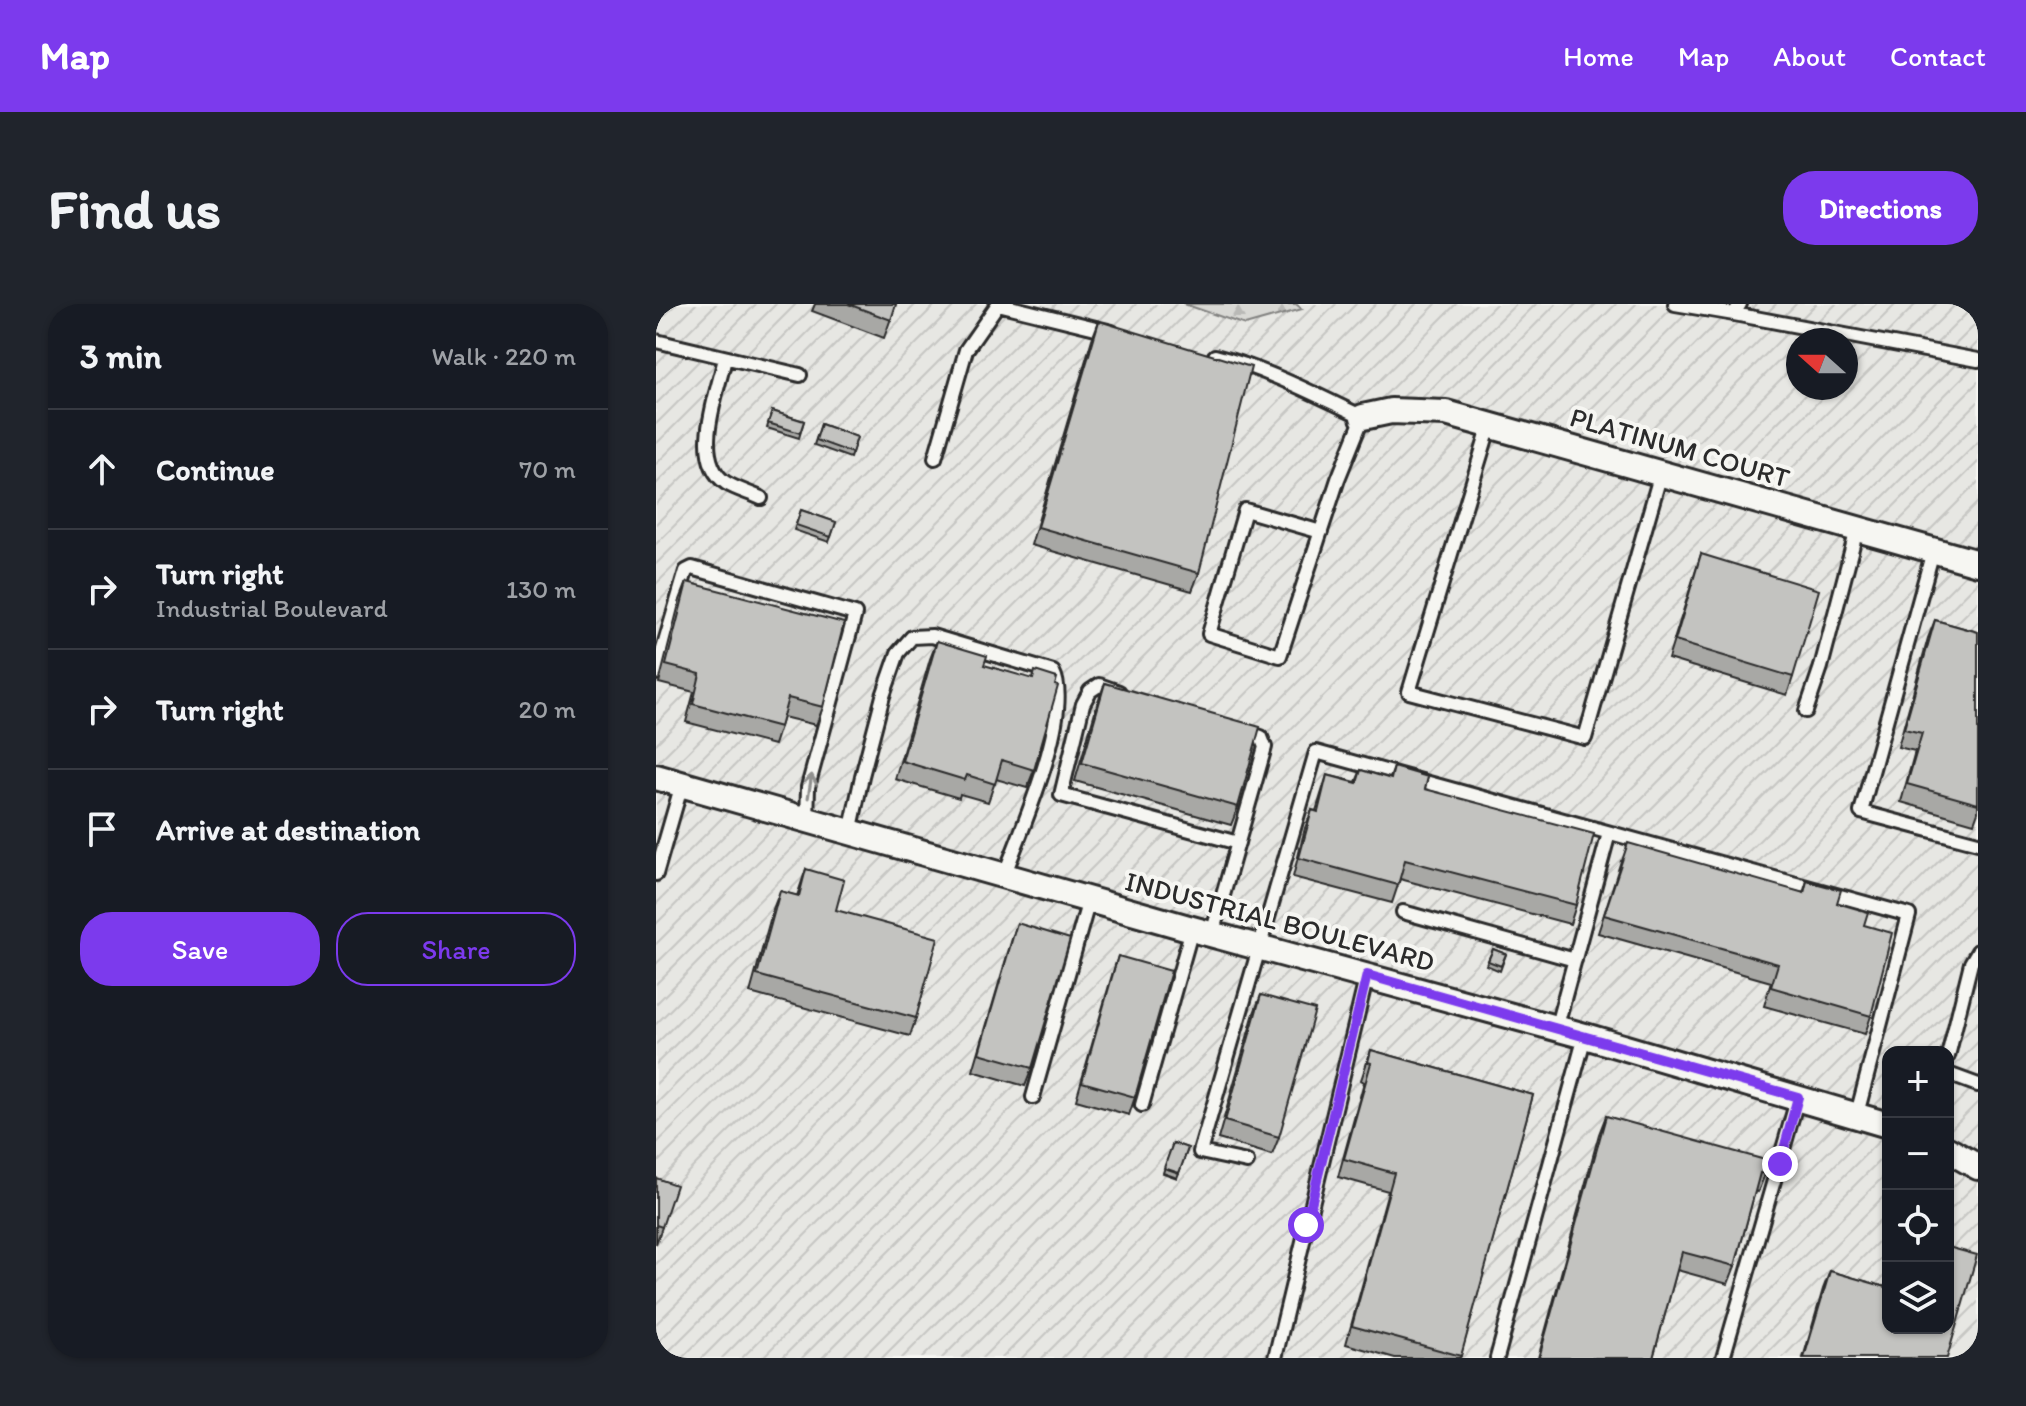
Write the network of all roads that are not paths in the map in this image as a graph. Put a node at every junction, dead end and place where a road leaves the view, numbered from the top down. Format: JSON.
{"nodes":[{"id":1,"x":1675,"y":304,"type":"edge"},
{"id":2,"x":1737,"y":309,"type":"edge"},
{"id":3,"x":1121,"y":334,"type":"edge"},
{"id":4,"x":656,"y":341,"type":"edge"},
{"id":5,"x":1198,"y":352,"type":"edge"},
{"id":6,"x":725,"y":358,"type":"junction"},
{"id":7,"x":1978,"y":360,"type":"edge"},
{"id":8,"x":800,"y":375,"type":"dead end"},
{"id":9,"x":1363,"y":417,"type":"junction"},
{"id":10,"x":1490,"y":425,"type":"junction"},
{"id":11,"x":935,"y":458,"type":"dead end"},
{"id":12,"x":1661,"y":473,"type":"junction"},
{"id":13,"x":761,"y":498,"type":"dead end"},
{"id":14,"x":1857,"y":529,"type":"junction"},
{"id":15,"x":1321,"y":532,"type":"junction"},
{"id":16,"x":1933,"y":551,"type":"junction"},
{"id":17,"x":1978,"y":563,"type":"edge"},
{"id":18,"x":656,"y":673,"type":"edge"},
{"id":19,"x":1129,"y":695,"type":"edge"},
{"id":20,"x":1806,"y":711,"type":"dead end"},
{"id":21,"x":1232,"y":728,"type":"edge"},
{"id":22,"x":656,"y":777,"type":"edge"},
{"id":23,"x":682,"y":784,"type":"junction"},
{"id":24,"x":807,"y":821,"type":"junction"},
{"id":25,"x":850,"y":833,"type":"junction"},
{"id":26,"x":1609,"y":833,"type":"junction"},
{"id":27,"x":1238,"y":843,"type":"junction"},
{"id":28,"x":1978,"y":843,"type":"edge"},
{"id":29,"x":656,"y":874,"type":"edge"},
{"id":30,"x":1004,"y":876,"type":"junction"},
{"id":31,"x":1089,"y":900,"type":"junction"},
{"id":32,"x":1403,"y":912,"type":"dead end"},
{"id":33,"x":1202,"y":932,"type":"junction"},
{"id":34,"x":1260,"y":947,"type":"junction"},
{"id":35,"x":1978,"y":951,"type":"edge"},
{"id":36,"x":1575,"y":960,"type":"junction"},
{"id":37,"x":1367,"y":975,"type":"junction"},
{"id":38,"x":1556,"y":1029,"type":"junction"},
{"id":39,"x":1585,"y":1036,"type":"junction"},
{"id":40,"x":1950,"y":1046,"type":"edge"},
{"id":41,"x":1954,"y":1076,"type":"edge"},
{"id":42,"x":1978,"y":1085,"type":"edge"},
{"id":43,"x":1033,"y":1097,"type":"dead end"},
{"id":44,"x":1798,"y":1097,"type":"junction"},
{"id":45,"x":1142,"y":1105,"type":"edge"},
{"id":46,"x":1857,"y":1114,"type":"junction"},
{"id":47,"x":1882,"y":1123,"type":"edge"},
{"id":48,"x":1954,"y":1153,"type":"edge"},
{"id":49,"x":1247,"y":1162,"type":"dead end"},
{"id":50,"x":1978,"y":1167,"type":"edge"},
{"id":51,"x":1275,"y":1358,"type":"edge"},
{"id":52,"x":1497,"y":1358,"type":"edge"},
{"id":53,"x":1723,"y":1358,"type":"edge"}],
"edges":[{"from":1,"to":2,"type":"lane"},
{"from":2,"to":7,"type":"lane"},
{"from":3,"to":11,"type":"lane"},
{"from":4,"to":6,"type":"lane"},
{"from":5,"to":9,"type":"lane"},
{"from":6,"to":8,"type":"lane"},
{"from":6,"to":13,"type":"lane"},
{"from":9,"to":10,"type":"street","name":"PLATINUM COURT"},
{"from":9,"to":15,"type":"lane"},
{"from":10,"to":12,"type":"street","name":"PLATINUM COURT"},
{"from":10,"to":12,"type":"lane"},
{"from":12,"to":14,"type":"street","name":"PLATINUM COURT"},
{"from":14,"to":16,"type":"street","name":"PLATINUM COURT"},
{"from":14,"to":20,"type":"lane"},
{"from":15,"to":15,"type":"lane"},
{"from":16,"to":17,"type":"street","name":"PLATINUM COURT"},
{"from":16,"to":28,"type":"lane"},
{"from":24,"to":18,"type":"lane","one_way":true},
{"from":19,"to":27,"type":"lane"},
{"from":21,"to":27,"type":"lane"},
{"from":22,"to":23,"type":"street","name":"INDUSTRIAL BOULEVARD"},
{"from":23,"to":24,"type":"street","name":"INDUSTRIAL BOULEVARD"},
{"from":23,"to":29,"type":"lane"},
{"from":24,"to":25,"type":"street","name":"INDUSTRIAL BOULEVARD"},
{"from":25,"to":30,"type":"street","name":"INDUSTRIAL BOULEVARD"},
{"from":25,"to":30,"type":"lane"},
{"from":26,"to":34,"type":"lane"},
{"from":26,"to":36,"type":"lane"},
{"from":26,"to":46,"type":"lane"},
{"from":27,"to":33,"type":"lane"},
{"from":30,"to":31,"type":"street","name":"INDUSTRIAL BOULEVARD"},
{"from":31,"to":33,"type":"street","name":"INDUSTRIAL BOULEVARD"},
{"from":31,"to":43,"type":"lane"},
{"from":32,"to":36,"type":"lane"},
{"from":33,"to":34,"type":"street","name":"INDUSTRIAL BOULEVARD"},
{"from":33,"to":45,"type":"lane"},
{"from":34,"to":37,"type":"street","name":"INDUSTRIAL BOULEVARD"},
{"from":34,"to":49,"type":"lane"},
{"from":35,"to":40,"type":"lane"},
{"from":36,"to":38,"type":"lane"},
{"from":37,"to":38,"type":"street","name":"INDUSTRIAL BOULEVARD"},
{"from":37,"to":51,"type":"lane"},
{"from":38,"to":39,"type":"street","name":"INDUSTRIAL BOULEVARD"},
{"from":39,"to":44,"type":"street","name":"INDUSTRIAL BOULEVARD"},
{"from":39,"to":52,"type":"lane"},
{"from":41,"to":42,"type":"lane"},
{"from":44,"to":46,"type":"street","name":"INDUSTRIAL BOULEVARD"},
{"from":44,"to":53,"type":"lane"},
{"from":46,"to":47,"type":"street","name":"INDUSTRIAL BOULEVARD"},
{"from":48,"to":50,"type":"street"}]}
